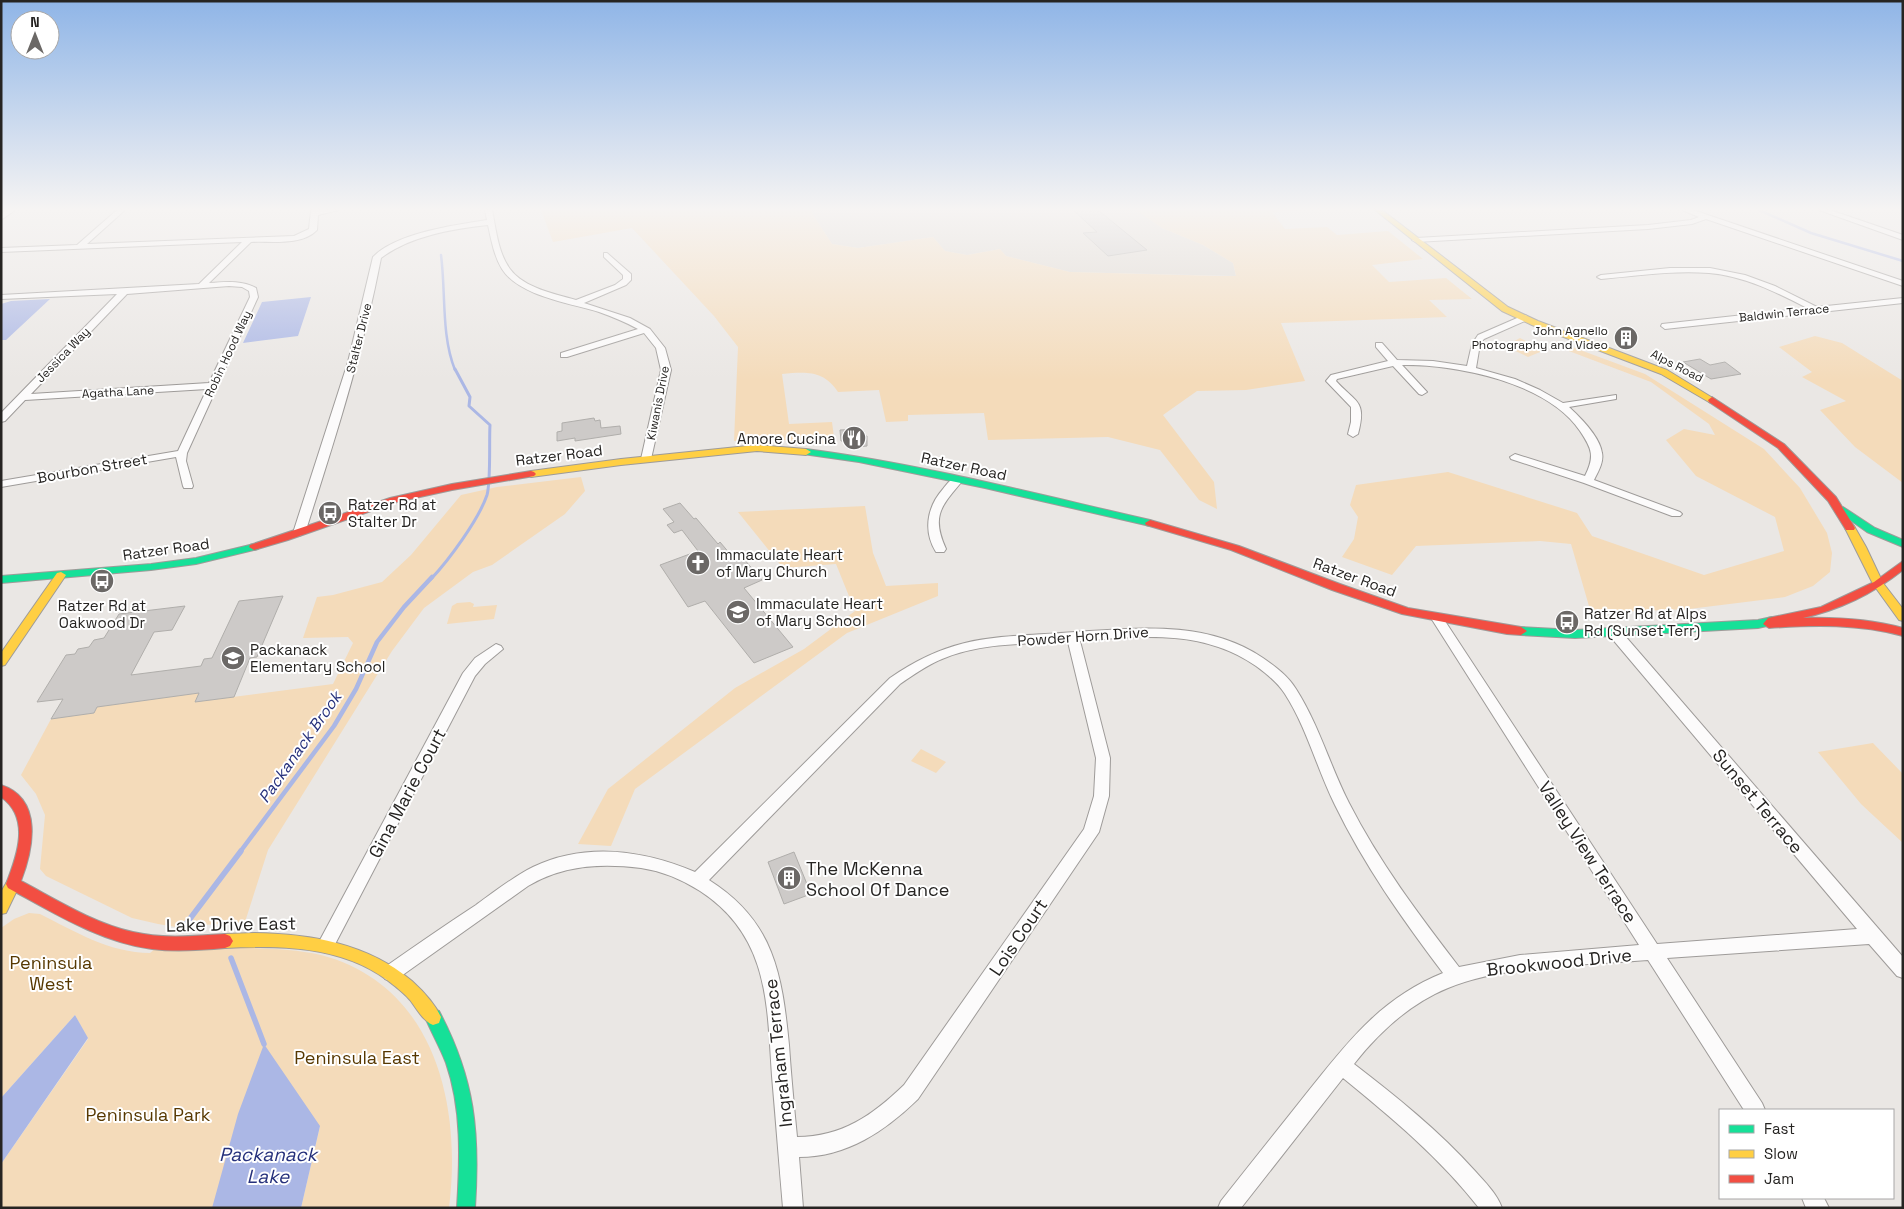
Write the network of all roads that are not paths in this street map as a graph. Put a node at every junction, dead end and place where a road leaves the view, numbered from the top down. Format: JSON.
{"nodes":[{"id":1,"x":221,"y":266,"type":"edge"},
{"id":2,"x":375,"y":266,"type":"edge"},
{"id":3,"x":505,"y":266,"type":"edge"},
{"id":4,"x":619,"y":266,"type":"edge"},
{"id":5,"x":1449,"y":266,"type":"edge"},
{"id":6,"x":1851,"y":266,"type":"edge"},
{"id":7,"x":1601,"y":277,"type":"dead end"},
{"id":8,"x":1903,"y":284,"type":"edge"},
{"id":9,"x":201,"y":286,"type":"junction"},
{"id":10,"x":125,"y":291,"type":"junction"},
{"id":11,"x":1,"y":297,"type":"edge"},
{"id":12,"x":1903,"y":300,"type":"edge"},
{"id":13,"x":577,"y":303,"type":"junction"},
{"id":14,"x":1817,"y":310,"type":"junction"},
{"id":15,"x":1524,"y":318,"type":"junction"},
{"id":16,"x":1665,"y":326,"type":"dead end"},
{"id":17,"x":645,"y":330,"type":"junction"},
{"id":18,"x":1379,"y":345,"type":"dead end"},
{"id":19,"x":564,"y":355,"type":"dead end"},
{"id":20,"x":1394,"y":362,"type":"junction"},
{"id":21,"x":1471,"y":369,"type":"junction"},
{"id":22,"x":213,"y":386,"type":"junction"},
{"id":23,"x":1422,"y":392,"type":"dead end"},
{"id":24,"x":22,"y":397,"type":"junction"},
{"id":25,"x":1613,"y":398,"type":"dead end"},
{"id":26,"x":1560,"y":406,"type":"junction"},
{"id":27,"x":1,"y":419,"type":"edge"},
{"id":28,"x":1353,"y":434,"type":"dead end"},
{"id":29,"x":182,"y":452,"type":"junction"},
{"id":30,"x":1514,"y":457,"type":"dead end"},
{"id":31,"x":646,"y":459,"type":"junction"},
{"id":32,"x":958,"y":480,"type":"junction"},
{"id":33,"x":1588,"y":481,"type":"junction"},
{"id":34,"x":1,"y":484,"type":"edge"},
{"id":35,"x":188,"y":486,"type":"dead end"},
{"id":36,"x":1832,"y":499,"type":"junction"},
{"id":37,"x":1676,"y":514,"type":"dead end"},
{"id":38,"x":300,"y":533,"type":"junction"},
{"id":39,"x":1903,"y":544,"type":"edge"},
{"id":40,"x":940,"y":549,"type":"dead end"},
{"id":41,"x":1903,"y":564,"type":"edge"},
{"id":42,"x":61,"y":575,"type":"junction"},
{"id":43,"x":1,"y":580,"type":"edge"},
{"id":44,"x":1878,"y":584,"type":"junction"},
{"id":45,"x":1903,"y":617,"type":"edge"},
{"id":46,"x":1437,"y":618,"type":"junction"},
{"id":47,"x":1758,"y":624,"type":"junction"},
{"id":48,"x":1614,"y":632,"type":"junction"},
{"id":49,"x":1903,"y":632,"type":"edge"},
{"id":50,"x":1073,"y":637,"type":"junction"},
{"id":51,"x":496,"y":649,"type":"dead end"},
{"id":52,"x":1,"y":662,"type":"edge"},
{"id":53,"x":1,"y":790,"type":"edge"},
{"id":54,"x":697,"y":881,"type":"junction"},
{"id":55,"x":13,"y":884,"type":"junction"},
{"id":56,"x":1,"y":908,"type":"edge"},
{"id":57,"x":1872,"y":936,"type":"junction"},
{"id":58,"x":326,"y":944,"type":"junction"},
{"id":59,"x":1652,"y":952,"type":"junction"},
{"id":60,"x":1903,"y":970,"type":"edge"},
{"id":61,"x":391,"y":973,"type":"junction"},
{"id":62,"x":1456,"y":977,"type":"junction"},
{"id":63,"x":1341,"y":1066,"type":"junction"},
{"id":64,"x":1754,"y":1109,"type":"edge"},
{"id":65,"x":788,"y":1147,"type":"junction"},
{"id":66,"x":466,"y":1208,"type":"edge"},
{"id":67,"x":794,"y":1208,"type":"edge"},
{"id":68,"x":1228,"y":1208,"type":"edge"},
{"id":69,"x":1492,"y":1208,"type":"edge"}],
"edges":[{"from":1,"to":9,"type":"street"},
{"from":2,"to":38,"type":"street","name":"Stalter Drive"},
{"from":3,"to":13,"type":"street","name":"Kiwanis Drive"},
{"from":4,"to":13,"type":"street"},
{"from":5,"to":15,"type":"main road","name":"Alps Road"},
{"from":6,"to":8,"type":"street"},
{"from":7,"to":14,"type":"street"},
{"from":9,"to":10,"type":"street","name":"Robin Hood Way"},
{"from":9,"to":22,"type":"street","name":"Robin Hood Way"},
{"from":10,"to":11,"type":"street","name":"Robin Hood Way"},
{"from":10,"to":24,"type":"street","name":"Jessica Way"},
{"from":12,"to":14,"type":"street","name":"Baldwin Terrace"},
{"from":13,"to":17,"type":"street","name":"Kiwanis Drive"},
{"from":14,"to":16,"type":"street","name":"Baldwin Terrace"},
{"from":15,"to":21,"type":"street"},
{"from":15,"to":36,"type":"main road","name":"Alps Road"},
{"from":17,"to":19,"type":"street"},
{"from":17,"to":31,"type":"street","name":"Kiwanis Drive"},
{"from":18,"to":20,"type":"street"},
{"from":20,"to":21,"type":"street"},
{"from":20,"to":23,"type":"street"},
{"from":20,"to":28,"type":"street"},
{"from":21,"to":26,"type":"street"},
{"from":22,"to":24,"type":"street","name":"Agatha Lane"},
{"from":22,"to":29,"type":"street","name":"Robin Hood Way"},
{"from":24,"to":27,"type":"street","name":"Jessica Way"},
{"from":25,"to":26,"type":"street"},
{"from":26,"to":33,"type":"street"},
{"from":29,"to":34,"type":"street","name":"Bourbon Street"},
{"from":29,"to":35,"type":"street"},
{"from":30,"to":33,"type":"street"},
{"from":31,"to":32,"type":"main road","name":"Ratzer Road"},
{"from":31,"to":38,"type":"main road","name":"Ratzer Road"},
{"from":32,"to":40,"type":"street"},
{"from":32,"to":46,"type":"main road","name":"Ratzer Road"},
{"from":33,"to":37,"type":"street"},
{"from":36,"to":39,"type":"main road"},
{"from":36,"to":44,"type":"main road","name":"Alps Road"},
{"from":38,"to":42,"type":"main road","name":"Ratzer Road"},
{"from":41,"to":44,"type":"main road","name":"Ratzer Road"},
{"from":42,"to":43,"type":"main road","name":"Ratzer Road"},
{"from":42,"to":52,"type":"main road"},
{"from":44,"to":45,"type":"main road","name":"Alps Road"},
{"from":44,"to":47,"type":"main road","name":"Ratzer Road"},
{"from":46,"to":48,"type":"main road","name":"Ratzer Road"},
{"from":46,"to":59,"type":"street","name":"Valley View Terrace"},
{"from":47,"to":48,"type":"main road","name":"Ratzer Road"},
{"from":47,"to":49,"type":"main road"},
{"from":48,"to":57,"type":"street","name":"Sunset Terrace"},
{"from":50,"to":54,"type":"street","name":"Powder Horn Drive"},
{"from":50,"to":62,"type":"street","name":"Powder Horn Drive"},
{"from":50,"to":65,"type":"street","name":"Lois Court"},
{"from":51,"to":58,"type":"street","name":"Gina Marie Court"},
{"from":53,"to":55,"type":"main road"},
{"from":54,"to":61,"type":"street","name":"Ingraham Terrace"},
{"from":54,"to":65,"type":"street","name":"Ingraham Terrace"},
{"from":55,"to":56,"type":"main road"},
{"from":55,"to":58,"type":"main road","name":"Lake Drive East"},
{"from":57,"to":59,"type":"street","name":"Brookwood Drive"},
{"from":57,"to":60,"type":"street","name":"Sunset Terrace"},
{"from":58,"to":61,"type":"main road","name":"Lake Drive East"},
{"from":59,"to":62,"type":"street","name":"Brookwood Drive"},
{"from":59,"to":64,"type":"street","name":"Valley View Terrace"},
{"from":61,"to":66,"type":"main road","name":"Lake Drive East"},
{"from":62,"to":63,"type":"street","name":"Brookwood Drive"},
{"from":63,"to":68,"type":"street","name":"Brookwood Drive"},
{"from":63,"to":69,"type":"street"},
{"from":65,"to":67,"type":"street","name":"Ingraham Terrace"}]}
